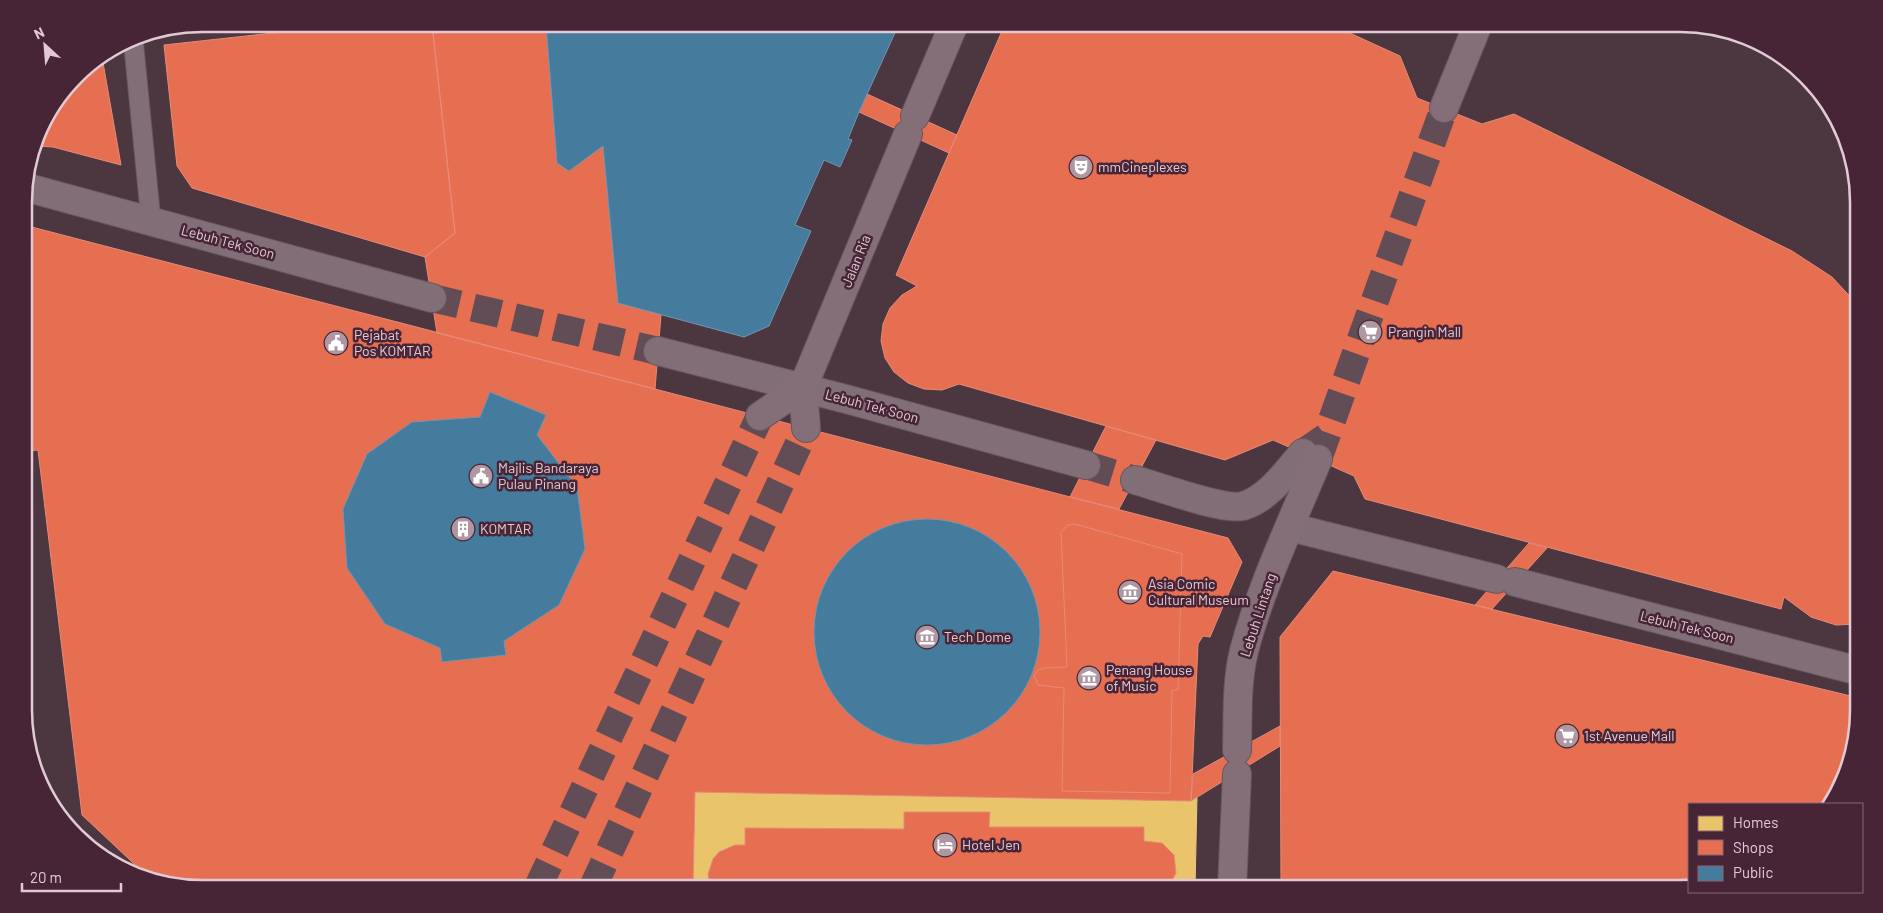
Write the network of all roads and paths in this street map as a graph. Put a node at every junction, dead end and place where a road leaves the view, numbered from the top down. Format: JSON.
{"nodes":[{"id":1,"x":951,"y":32,"type":"edge"},
{"id":2,"x":1475,"y":32,"type":"edge"},
{"id":3,"x":134,"y":47,"type":"edge"},
{"id":4,"x":1444,"y":108,"type":"tunnel mouth"},
{"id":5,"x":33,"y":189,"type":"edge"},
{"id":6,"x":151,"y":221,"type":"junction"},
{"id":7,"x":432,"y":298,"type":"tunnel mouth"},
{"id":8,"x":658,"y":351,"type":"tunnel mouth"},
{"id":9,"x":803,"y":388,"type":"junction"},
{"id":10,"x":760,"y":416,"type":"tunnel mouth"},
{"id":11,"x":806,"y":428,"type":"tunnel mouth"},
{"id":12,"x":1086,"y":465,"type":"tunnel mouth"},
{"id":13,"x":1135,"y":480,"type":"tunnel mouth"},
{"id":14,"x":1290,"y":527,"type":"junction"},
{"id":15,"x":1850,"y":669,"type":"edge"},
{"id":16,"x":1232,"y":880,"type":"edge"}],
"edges":[{"from":1,"to":9,"type":"street","name":"Jalan Ria"},
{"from":2,"to":4,"type":"street"},
{"from":3,"to":6,"type":"lane"},
{"from":5,"to":6,"type":"street","name":"Lebuh Tek Soon"},
{"from":6,"to":7,"type":"street","name":"Lebuh Tek Soon"},
{"from":8,"to":9,"type":"street","name":"Lebuh Tek Soon"},
{"from":9,"to":10,"type":"street"},
{"from":9,"to":11,"type":"street","name":"Jalan Ria"},
{"from":9,"to":12,"type":"street","name":"Lebuh Tek Soon"},
{"from":13,"to":14,"type":"street","name":"Lebuh Lintang"},
{"from":14,"to":15,"type":"street","name":"Lebuh Tek Soon"},
{"from":14,"to":16,"type":"street","name":"Lebuh Lintang"}]}
